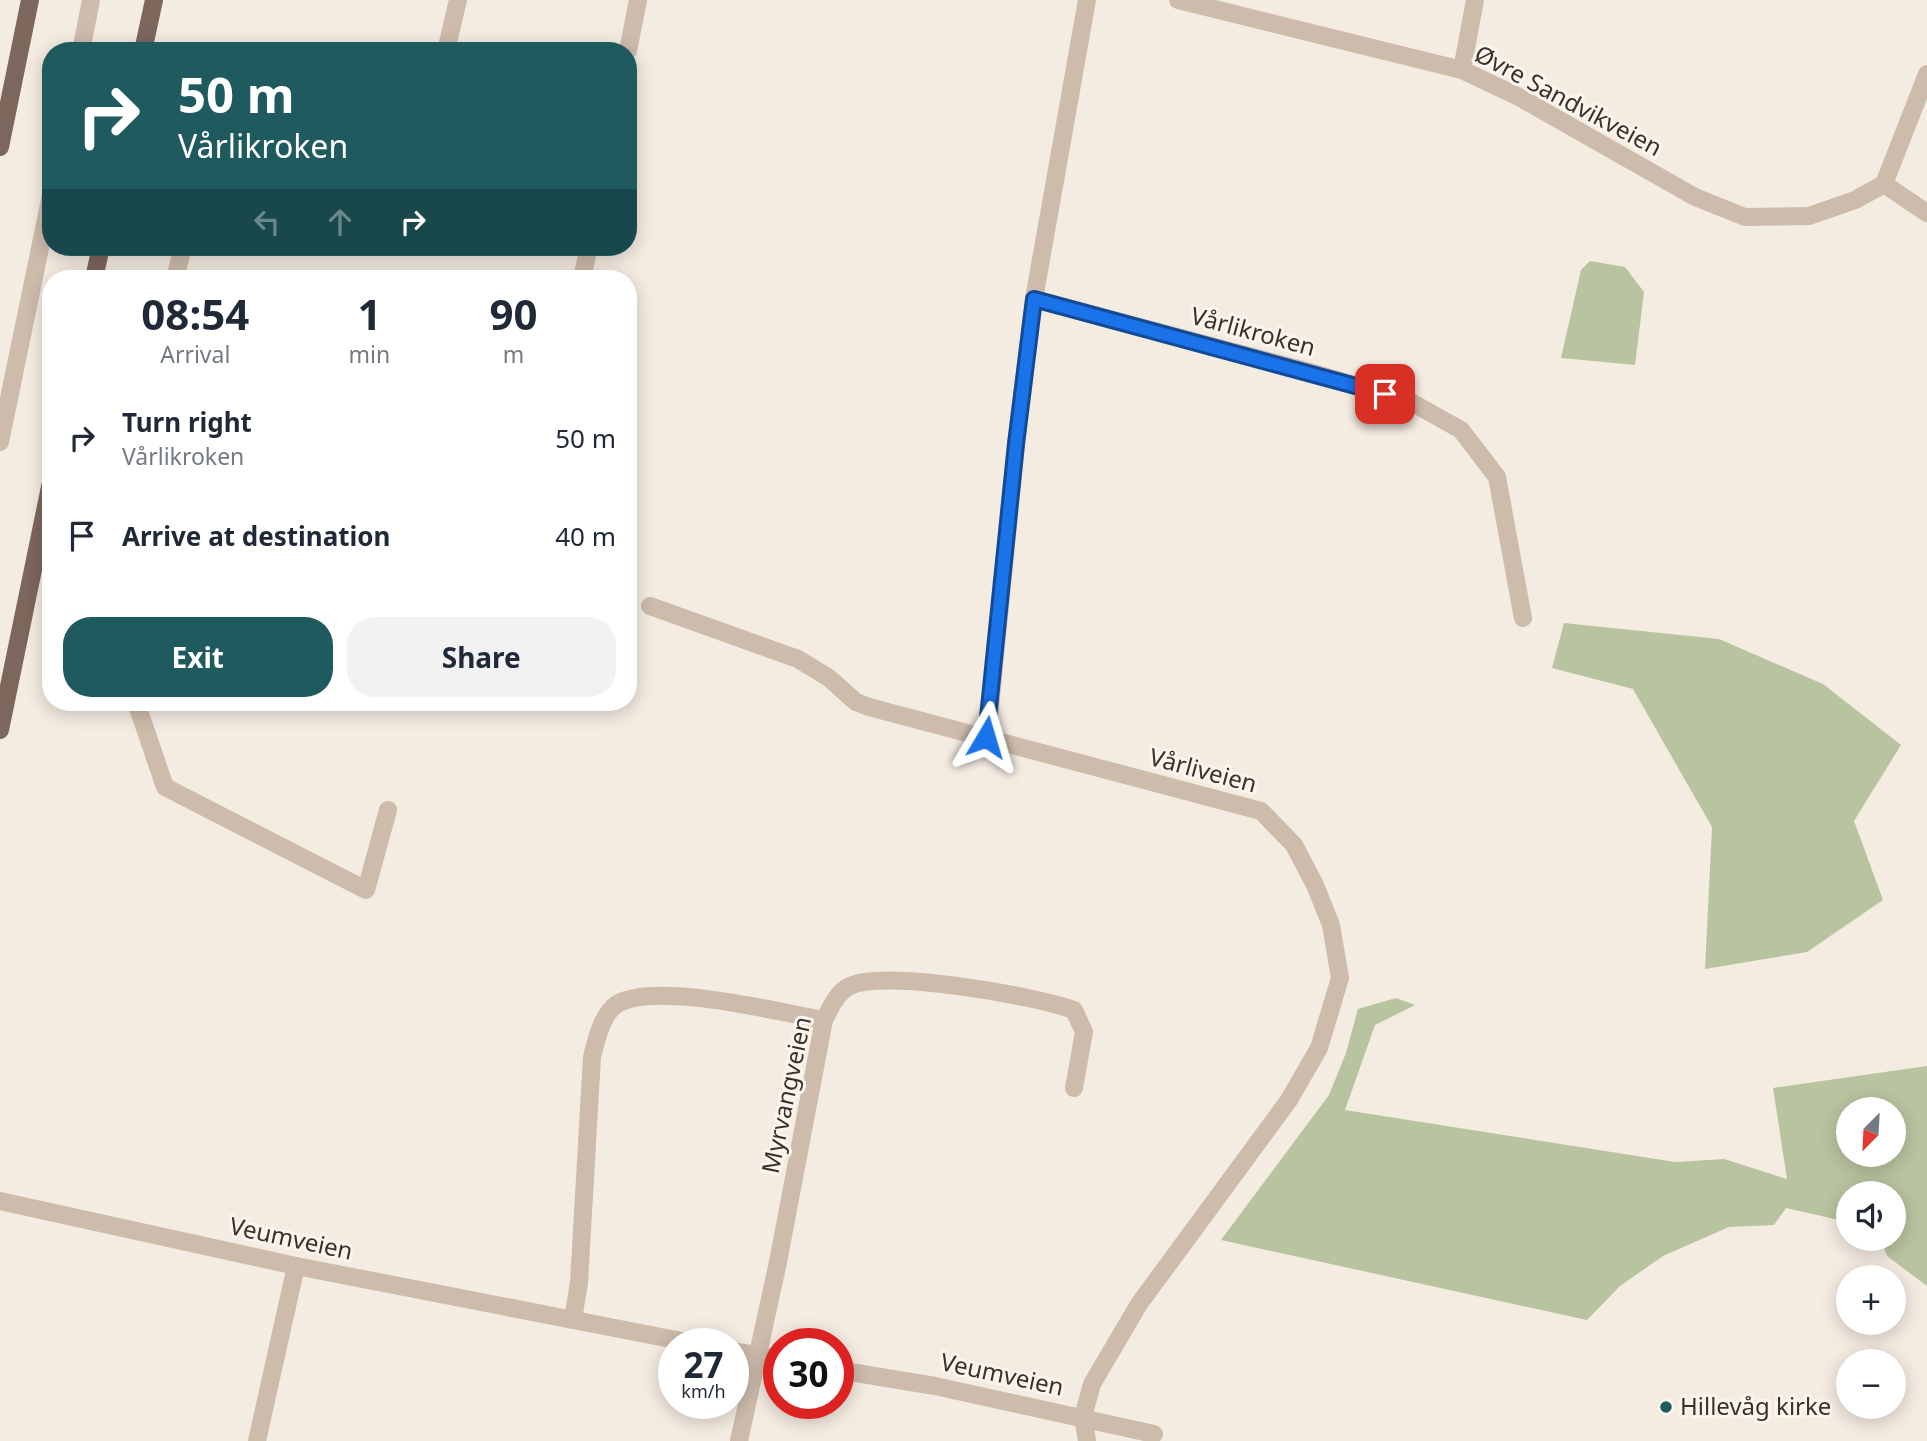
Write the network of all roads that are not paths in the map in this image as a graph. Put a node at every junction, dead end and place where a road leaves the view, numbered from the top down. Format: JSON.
{"nodes":[{"id":1,"x":30,"y":0,"type":"edge"},
{"id":2,"x":91,"y":0,"type":"edge"},
{"id":3,"x":154,"y":0,"type":"edge"},
{"id":4,"x":458,"y":0,"type":"edge"},
{"id":5,"x":638,"y":0,"type":"edge"},
{"id":6,"x":1087,"y":0,"type":"edge"},
{"id":7,"x":1178,"y":0,"type":"edge"},
{"id":8,"x":1475,"y":0,"type":"edge"},
{"id":9,"x":82,"y":42,"type":"edge"},
{"id":10,"x":145,"y":42,"type":"edge"},
{"id":11,"x":448,"y":42,"type":"edge"},
{"id":12,"x":630,"y":42,"type":"edge"},
{"id":13,"x":1462,"y":70,"type":"junction"},
{"id":14,"x":1927,"y":74,"type":"edge"},
{"id":15,"x":0,"y":146,"type":"edge"},
{"id":16,"x":1884,"y":184,"type":"junction"},
{"id":17,"x":1927,"y":213,"type":"edge"},
{"id":18,"x":42,"y":239,"type":"edge"},
{"id":19,"x":1034,"y":299,"type":"junction"},
{"id":20,"x":0,"y":442,"type":"edge"},
{"id":21,"x":42,"y":526,"type":"edge"},
{"id":22,"x":650,"y":606,"type":"dead end"},
{"id":23,"x":1523,"y":618,"type":"dead end"},
{"id":24,"x":139,"y":711,"type":"edge"},
{"id":25,"x":0,"y":730,"type":"edge"},
{"id":26,"x":986,"y":737,"type":"junction"},
{"id":27,"x":388,"y":810,"type":"dead end"},
{"id":28,"x":824,"y":1020,"type":"junction"},
{"id":29,"x":1074,"y":1088,"type":"dead end"},
{"id":30,"x":0,"y":1201,"type":"edge"},
{"id":31,"x":296,"y":1266,"type":"junction"},
{"id":32,"x":573,"y":1320,"type":"junction"},
{"id":33,"x":658,"y":1336,"type":"edge"},
{"id":34,"x":749,"y":1354,"type":"edge"},
{"id":35,"x":758,"y":1356,"type":"junction"},
{"id":36,"x":763,"y":1357,"type":"edge"},
{"id":37,"x":854,"y":1373,"type":"edge"},
{"id":38,"x":1083,"y":1417,"type":"junction"},
{"id":39,"x":1154,"y":1434,"type":"dead end"},
{"id":40,"x":257,"y":1441,"type":"edge"},
{"id":41,"x":739,"y":1441,"type":"edge"},
{"id":42,"x":1087,"y":1441,"type":"edge"}],
"edges":[{"from":1,"to":15,"type":"main road"},
{"from":2,"to":9,"type":"street"},
{"from":3,"to":10,"type":"main road"},
{"from":4,"to":11,"type":"street"},
{"from":5,"to":12,"type":"street"},
{"from":6,"to":19,"type":"street"},
{"from":7,"to":13,"type":"street","name":"Øvre Sandvikveien"},
{"from":8,"to":13,"type":"street"},
{"from":13,"to":16,"type":"street","name":"Øvre Sandvikveien"},
{"from":14,"to":16,"type":"street"},
{"from":16,"to":17,"type":"street"},
{"from":18,"to":20,"type":"street"},
{"from":19,"to":23,"type":"street","name":"Vårlikroken"},
{"from":19,"to":26,"type":"street"},
{"from":21,"to":25,"type":"main road"},
{"from":22,"to":26,"type":"street","name":"Vårliveien"},
{"from":24,"to":27,"type":"street"},
{"from":26,"to":38,"type":"street","name":"Vårliveien"},
{"from":28,"to":29,"type":"street","name":"Myrvangveien"},
{"from":28,"to":32,"type":"street"},
{"from":28,"to":35,"type":"street","name":"Myrvangveien"},
{"from":30,"to":31,"type":"street","name":"Veumveien"},
{"from":31,"to":32,"type":"street","name":"Veumveien"},
{"from":31,"to":40,"type":"street"},
{"from":32,"to":33,"type":"street","name":"Veumveien"},
{"from":34,"to":35,"type":"street"},
{"from":35,"to":36,"type":"street"},
{"from":35,"to":41,"type":"street","name":"Myrvangveien"},
{"from":37,"to":38,"type":"street","name":"Veumveien"},
{"from":38,"to":39,"type":"street","name":"Veumveien"},
{"from":38,"to":42,"type":"street","name":"Vårliveien"}]}
